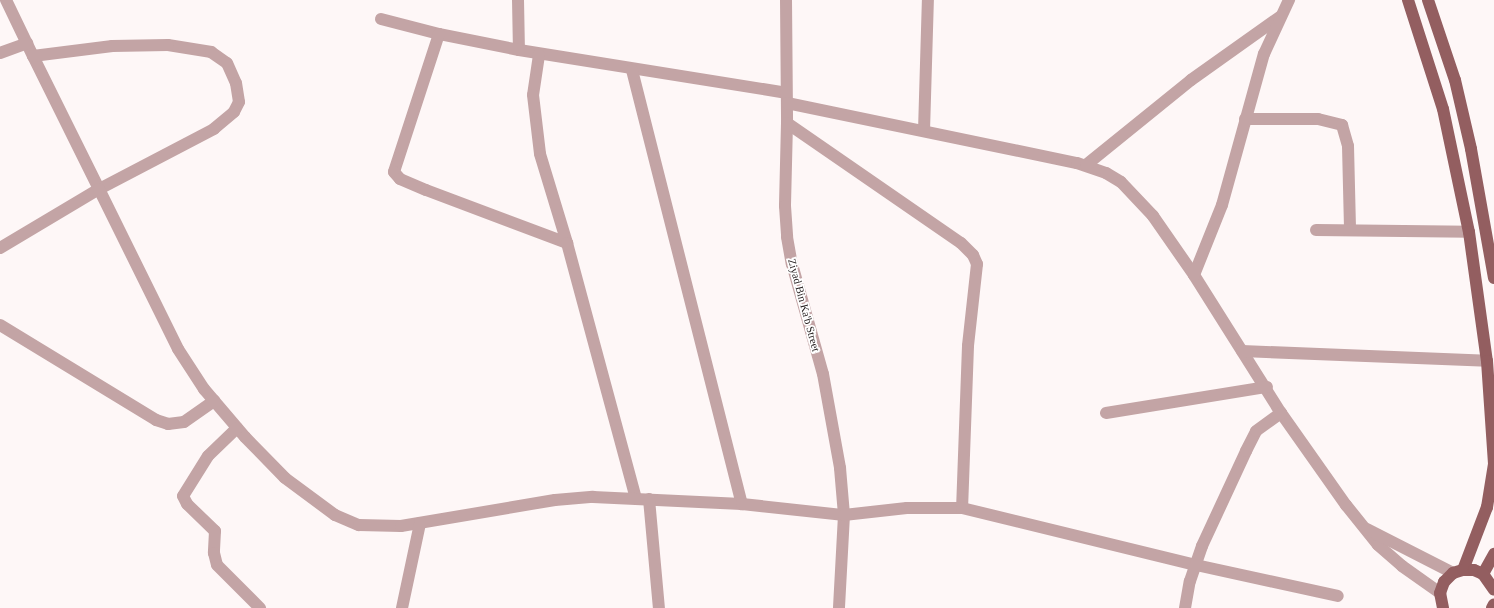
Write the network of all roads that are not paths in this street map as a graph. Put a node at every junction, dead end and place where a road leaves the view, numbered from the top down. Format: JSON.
{"nodes":[{"id":1,"x":6,"y":0,"type":"edge"},
{"id":2,"x":518,"y":0,"type":"edge"},
{"id":3,"x":786,"y":0,"type":"edge"},
{"id":4,"x":928,"y":0,"type":"edge"},
{"id":5,"x":1289,"y":0,"type":"edge"},
{"id":6,"x":1408,"y":0,"type":"edge"},
{"id":7,"x":1428,"y":0,"type":"edge"},
{"id":8,"x":1282,"y":16,"type":"junction"},
{"id":9,"x":381,"y":19,"type":"dead end"},
{"id":10,"x":439,"y":34,"type":"junction"},
{"id":11,"x":27,"y":43,"type":"junction"},
{"id":12,"x":519,"y":50,"type":"junction"},
{"id":13,"x":0,"y":53,"type":"edge"},
{"id":14,"x":540,"y":54,"type":"junction"},
{"id":15,"x":33,"y":56,"type":"junction"},
{"id":16,"x":632,"y":70,"type":"junction"},
{"id":17,"x":787,"y":98,"type":"junction"},
{"id":18,"x":1245,"y":119,"type":"junction"},
{"id":19,"x":788,"y":123,"type":"junction"},
{"id":20,"x":924,"y":131,"type":"junction"},
{"id":21,"x":1086,"y":165,"type":"junction"},
{"id":22,"x":99,"y":189,"type":"junction"},
{"id":23,"x":1350,"y":229,"type":"junction"},
{"id":24,"x":1316,"y":230,"type":"dead end"},
{"id":25,"x":1469,"y":232,"type":"junction"},
{"id":26,"x":567,"y":243,"type":"junction"},
{"id":27,"x":0,"y":248,"type":"edge"},
{"id":28,"x":1194,"y":275,"type":"junction"},
{"id":29,"x":1494,"y":278,"type":"edge"},
{"id":30,"x":0,"y":324,"type":"edge"},
{"id":31,"x":1242,"y":351,"type":"junction"},
{"id":32,"x":1487,"y":361,"type":"junction"},
{"id":33,"x":1267,"y":387,"type":"junction"},
{"id":34,"x":214,"y":401,"type":"junction"},
{"id":35,"x":1106,"y":413,"type":"dead end"},
{"id":36,"x":1282,"y":413,"type":"junction"},
{"id":37,"x":237,"y":428,"type":"junction"},
{"id":38,"x":636,"y":498,"type":"junction"},
{"id":39,"x":649,"y":499,"type":"junction"},
{"id":40,"x":742,"y":504,"type":"junction"},
{"id":41,"x":962,"y":508,"type":"junction"},
{"id":42,"x":844,"y":514,"type":"junction"},
{"id":43,"x":420,"y":523,"type":"junction"},
{"id":44,"x":1364,"y":528,"type":"junction"},
{"id":45,"x":1494,"y":554,"type":"edge"},
{"id":46,"x":1196,"y":565,"type":"junction"},
{"id":47,"x":1458,"y":572,"type":"junction"},
{"id":48,"x":1483,"y":574,"type":"junction"},
{"id":49,"x":1494,"y":590,"type":"edge"},
{"id":50,"x":1440,"y":593,"type":"junction"},
{"id":51,"x":1338,"y":596,"type":"dead end"},
{"id":52,"x":1494,"y":604,"type":"edge"},
{"id":53,"x":260,"y":608,"type":"edge"},
{"id":54,"x":402,"y":608,"type":"edge"},
{"id":55,"x":659,"y":608,"type":"edge"},
{"id":56,"x":839,"y":608,"type":"edge"},
{"id":57,"x":1185,"y":608,"type":"edge"},
{"id":58,"x":1443,"y":608,"type":"edge"},
{"id":59,"x":1492,"y":608,"type":"edge"}],
"edges":[{"from":1,"to":11,"type":"street"},
{"from":2,"to":12,"type":"street"},
{"from":3,"to":17,"type":"street","name":"Ziyad Bin Ka'b Street"},
{"from":4,"to":20,"type":"street"},
{"from":5,"to":8,"type":"street"},
{"from":6,"to":25,"type":"main road"},
{"from":7,"to":29,"type":"main road"},
{"from":8,"to":18,"type":"street"},
{"from":8,"to":21,"type":"street"},
{"from":9,"to":10,"type":"street"},
{"from":10,"to":12,"type":"street"},
{"from":10,"to":26,"type":"street"},
{"from":11,"to":13,"type":"street"},
{"from":11,"to":15,"type":"street"},
{"from":12,"to":14,"type":"street"},
{"from":14,"to":16,"type":"street"},
{"from":14,"to":26,"type":"street"},
{"from":15,"to":22,"type":"street"},
{"from":15,"to":22,"type":"street"},
{"from":16,"to":17,"type":"street"},
{"from":16,"to":40,"type":"street"},
{"from":17,"to":19,"type":"street","name":"Ziyad Bin Ka'b Street"},
{"from":17,"to":20,"type":"street"},
{"from":18,"to":23,"type":"street"},
{"from":18,"to":28,"type":"street"},
{"from":19,"to":41,"type":"street"},
{"from":19,"to":42,"type":"street","name":"Ziyad Bin Ka'b Street"},
{"from":20,"to":21,"type":"street"},
{"from":21,"to":28,"type":"street"},
{"from":22,"to":27,"type":"street"},
{"from":22,"to":34,"type":"street"},
{"from":23,"to":24,"type":"street"},
{"from":23,"to":25,"type":"street"},
{"from":25,"to":32,"type":"main road"},
{"from":26,"to":38,"type":"street"},
{"from":28,"to":31,"type":"street"},
{"from":30,"to":34,"type":"street"},
{"from":31,"to":32,"type":"street"},
{"from":31,"to":33,"type":"street"},
{"from":32,"to":47,"type":"main road"},
{"from":33,"to":35,"type":"street"},
{"from":33,"to":36,"type":"street"},
{"from":34,"to":37,"type":"street"},
{"from":36,"to":44,"type":"street"},
{"from":36,"to":46,"type":"street"},
{"from":37,"to":43,"type":"street"},
{"from":37,"to":53,"type":"street"},
{"from":38,"to":39,"type":"street"},
{"from":38,"to":43,"type":"street"},
{"from":39,"to":40,"type":"street"},
{"from":39,"to":55,"type":"street"},
{"from":40,"to":42,"type":"street"},
{"from":41,"to":42,"type":"street"},
{"from":41,"to":46,"type":"street"},
{"from":42,"to":56,"type":"street","name":"Ziyad Bin Ka'b Street"},
{"from":43,"to":54,"type":"street"},
{"from":44,"to":47,"type":"street"},
{"from":44,"to":50,"type":"street"},
{"from":45,"to":48,"type":"main road"},
{"from":46,"to":51,"type":"street"},
{"from":46,"to":57,"type":"street"},
{"from":47,"to":48,"type":"main road"},
{"from":47,"to":50,"type":"main road"},
{"from":48,"to":49,"type":"main road"},
{"from":50,"to":58,"type":"main road"},
{"from":52,"to":59,"type":"main road"}]}
